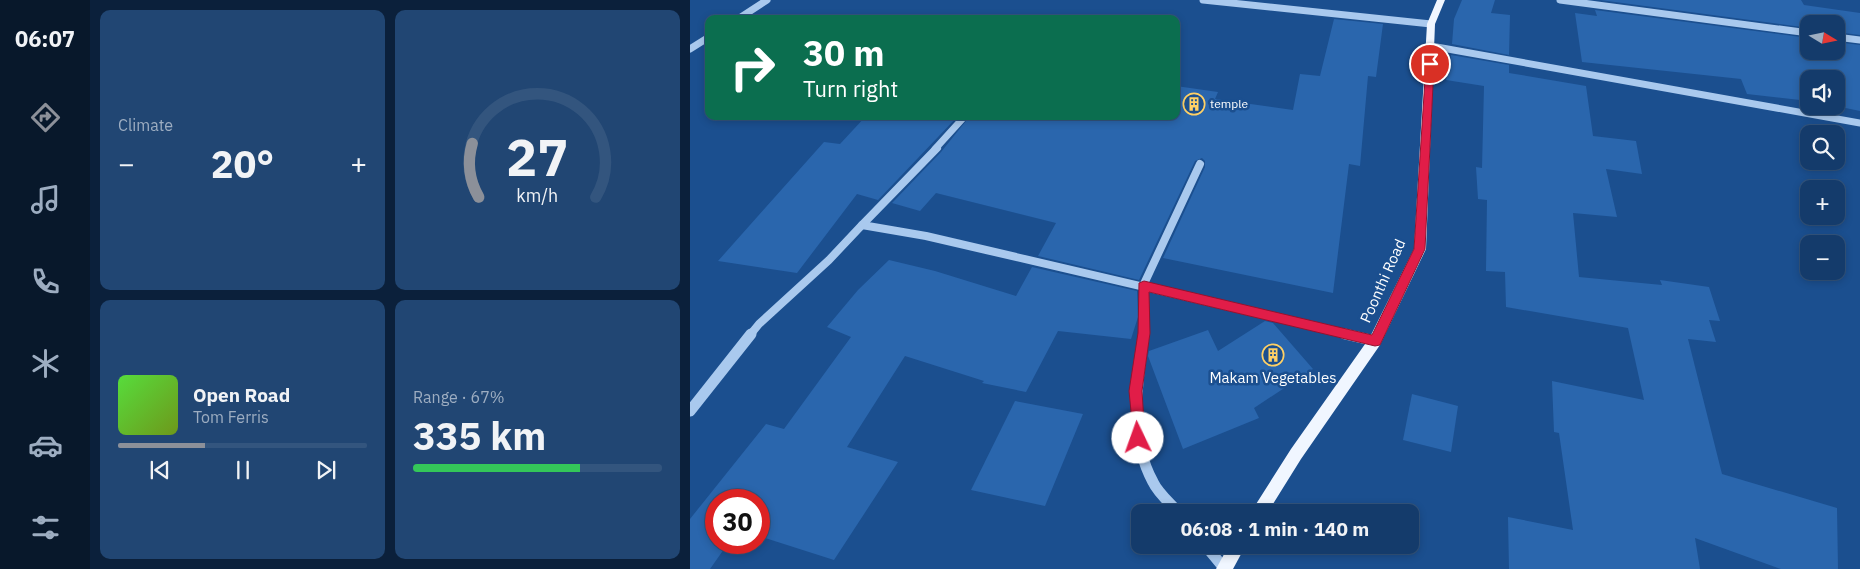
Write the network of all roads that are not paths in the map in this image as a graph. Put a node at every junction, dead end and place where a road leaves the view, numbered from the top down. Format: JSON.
{"nodes":[{"id":1,"x":767,"y":0,"type":"edge"},
{"id":2,"x":1203,"y":0,"type":"edge"},
{"id":3,"x":1441,"y":0,"type":"edge"},
{"id":4,"x":1560,"y":0,"type":"edge"},
{"id":5,"x":744,"y":15,"type":"edge"},
{"id":6,"x":1431,"y":24,"type":"junction"},
{"id":7,"x":1800,"y":33,"type":"edge"},
{"id":8,"x":1845,"y":38,"type":"edge"},
{"id":9,"x":705,"y":40,"type":"edge"},
{"id":10,"x":1860,"y":40,"type":"edge"},
{"id":11,"x":1431,"y":46,"type":"junction"},
{"id":12,"x":690,"y":50,"type":"edge"},
{"id":13,"x":960,"y":120,"type":"edge"},
{"id":14,"x":1860,"y":123,"type":"edge"},
{"id":15,"x":1200,"y":164,"type":"dead end"},
{"id":16,"x":862,"y":225,"type":"junction"},
{"id":17,"x":1144,"y":286,"type":"junction"},
{"id":18,"x":1375,"y":341,"type":"junction"},
{"id":19,"x":690,"y":411,"type":"edge"},
{"id":20,"x":1171,"y":504,"type":"edge"},
{"id":21,"x":1264,"y":504,"type":"edge"},
{"id":22,"x":1212,"y":554,"type":"edge"},
{"id":23,"x":1233,"y":554,"type":"edge"},
{"id":24,"x":1224,"y":568,"type":"edge"}],
"edges":[{"from":1,"to":5,"type":"street"},
{"from":2,"to":6,"type":"street"},
{"from":3,"to":6,"type":"main road","name":"Poonthi Road"},
{"from":4,"to":7,"type":"street"},
{"from":6,"to":11,"type":"main road","name":"Poonthi Road"},
{"from":8,"to":10,"type":"street"},
{"from":9,"to":12,"type":"street"},
{"from":11,"to":14,"type":"street"},
{"from":11,"to":18,"type":"main road","name":"Poonthi Road"},
{"from":13,"to":16,"type":"street"},
{"from":15,"to":17,"type":"street"},
{"from":16,"to":17,"type":"street"},
{"from":16,"to":19,"type":"street"},
{"from":17,"to":18,"type":"street"},
{"from":17,"to":20,"type":"street"},
{"from":18,"to":21,"type":"main road","name":"Poonthi Road"},
{"from":22,"to":24,"type":"street"},
{"from":23,"to":24,"type":"main road"}]}
